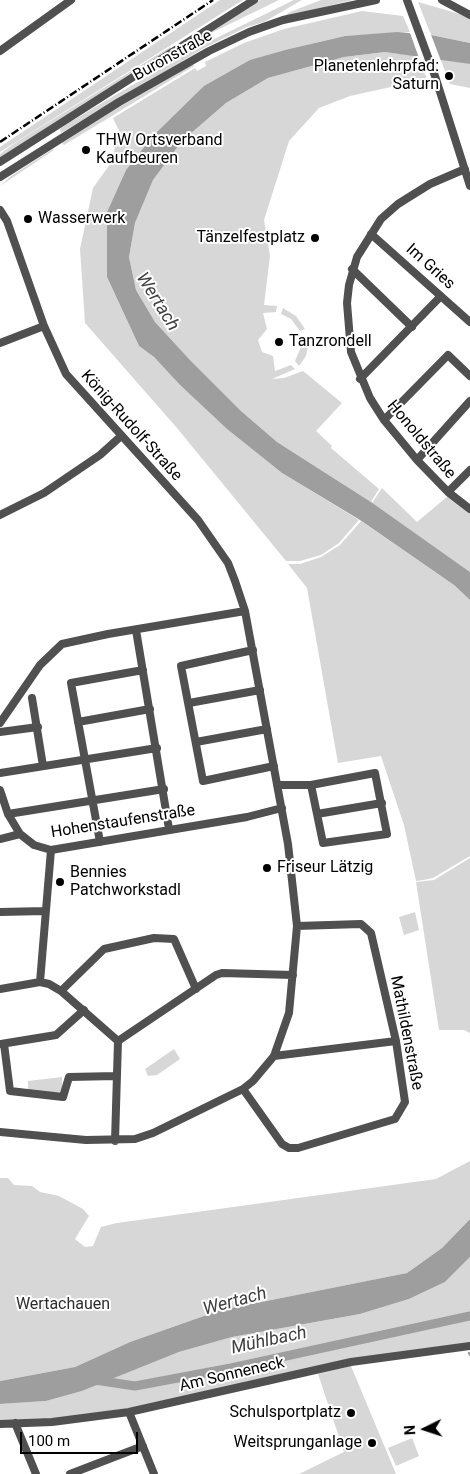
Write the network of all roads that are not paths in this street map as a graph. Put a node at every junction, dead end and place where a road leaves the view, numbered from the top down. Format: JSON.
{"nodes":[{"id":1,"x":71,"y":0,"type":"edge"},
{"id":2,"x":254,"y":0,"type":"edge"},
{"id":3,"x":376,"y":0,"type":"edge"},
{"id":4,"x":407,"y":0,"type":"edge"},
{"id":5,"x":442,"y":0,"type":"edge"},
{"id":6,"x":470,"y":14,"type":"edge"},
{"id":7,"x":0,"y":50,"type":"edge"},
{"id":8,"x":0,"y":162,"type":"edge"},
{"id":9,"x":465,"y":169,"type":"junction"},
{"id":10,"x":0,"y":177,"type":"edge"},
{"id":11,"x":470,"y":186,"type":"edge"},
{"id":12,"x":0,"y":210,"type":"edge"},
{"id":13,"x":371,"y":234,"type":"junction"},
{"id":14,"x":352,"y":269,"type":"junction"},
{"id":15,"x":441,"y":296,"type":"junction"},
{"id":16,"x":470,"y":322,"type":"edge"},
{"id":17,"x":44,"y":326,"type":"junction"},
{"id":18,"x":412,"y":327,"type":"junction"},
{"id":19,"x":0,"y":344,"type":"edge"},
{"id":20,"x":470,"y":376,"type":"edge"},
{"id":21,"x":360,"y":379,"type":"junction"},
{"id":22,"x":470,"y":401,"type":"edge"},
{"id":23,"x":384,"y":420,"type":"junction"},
{"id":24,"x":120,"y":436,"type":"junction"},
{"id":25,"x":417,"y":460,"type":"junction"},
{"id":26,"x":470,"y":470,"type":"edge"},
{"id":27,"x":448,"y":492,"type":"junction"},
{"id":28,"x":470,"y":509,"type":"edge"},
{"id":29,"x":0,"y":516,"type":"edge"},
{"id":30,"x":245,"y":610,"type":"junction"},
{"id":31,"x":136,"y":630,"type":"junction"},
{"id":32,"x":253,"y":650,"type":"junction"},
{"id":33,"x":143,"y":670,"type":"junction"},
{"id":34,"x":260,"y":690,"type":"junction"},
{"id":35,"x":32,"y":698,"type":"dead end"},
{"id":36,"x":189,"y":703,"type":"junction"},
{"id":37,"x":150,"y":710,"type":"junction"},
{"id":38,"x":78,"y":722,"type":"junction"},
{"id":39,"x":0,"y":723,"type":"edge"},
{"id":40,"x":38,"y":727,"type":"junction"},
{"id":41,"x":267,"y":729,"type":"junction"},
{"id":42,"x":0,"y":732,"type":"edge"},
{"id":43,"x":196,"y":742,"type":"junction"},
{"id":44,"x":157,"y":748,"type":"junction"},
{"id":45,"x":85,"y":759,"type":"junction"},
{"id":46,"x":44,"y":766,"type":"junction"},
{"id":47,"x":274,"y":766,"type":"junction"},
{"id":48,"x":0,"y":773,"type":"edge"},
{"id":49,"x":311,"y":784,"type":"junction"},
{"id":50,"x":277,"y":785,"type":"junction"},
{"id":51,"x":164,"y":789,"type":"junction"},
{"id":52,"x":0,"y":790,"type":"edge"},
{"id":53,"x":93,"y":800,"type":"junction"},
{"id":54,"x":382,"y":804,"type":"junction"},
{"id":55,"x":282,"y":808,"type":"junction"},
{"id":56,"x":8,"y":814,"type":"junction"},
{"id":57,"x":316,"y":814,"type":"junction"},
{"id":58,"x":170,"y":829,"type":"junction"},
{"id":59,"x":20,"y":834,"type":"junction"},
{"id":60,"x":0,"y":840,"type":"edge"},
{"id":61,"x":100,"y":842,"type":"junction"},
{"id":62,"x":51,"y":850,"type":"junction"},
{"id":63,"x":44,"y":911,"type":"junction"},
{"id":64,"x":0,"y":912,"type":"edge"},
{"id":65,"x":297,"y":926,"type":"junction"},
{"id":66,"x":293,"y":975,"type":"junction"},
{"id":67,"x":40,"y":982,"type":"junction"},
{"id":68,"x":0,"y":989,"type":"edge"},
{"id":69,"x":196,"y":989,"type":"junction"},
{"id":70,"x":62,"y":991,"type":"junction"},
{"id":71,"x":84,"y":1010,"type":"junction"},
{"id":72,"x":118,"y":1041,"type":"junction"},
{"id":73,"x":396,"y":1041,"type":"junction"},
{"id":74,"x":2,"y":1044,"type":"edge"},
{"id":75,"x":274,"y":1056,"type":"junction"},
{"id":76,"x":116,"y":1076,"type":"junction"},
{"id":77,"x":243,"y":1089,"type":"junction"},
{"id":78,"x":0,"y":1132,"type":"edge"},
{"id":79,"x":115,"y":1141,"type":"junction"},
{"id":80,"x":470,"y":1346,"type":"edge"},
{"id":81,"x":129,"y":1412,"type":"junction"},
{"id":82,"x":15,"y":1423,"type":"junction"},
{"id":83,"x":0,"y":1424,"type":"edge"},
{"id":84,"x":143,"y":1446,"type":"junction"},
{"id":85,"x":36,"y":1474,"type":"edge"},
{"id":86,"x":70,"y":1474,"type":"edge"},
{"id":87,"x":154,"y":1474,"type":"edge"}],
"edges":[{"from":1,"to":7,"type":"street"},
{"from":2,"to":8,"type":"street","name":"Buronstraße"},
{"from":3,"to":10,"type":"street","name":"Buronstraße"},
{"from":4,"to":9,"type":"street"},
{"from":5,"to":6,"type":"street"},
{"from":9,"to":11,"type":"street"},
{"from":9,"to":13,"type":"street","name":"Honoldstraße"},
{"from":12,"to":17,"type":"street","name":"König-Rudolf-Straße"},
{"from":13,"to":14,"type":"street","name":"Honoldstraße"},
{"from":13,"to":15,"type":"street","name":"Im Gries"},
{"from":14,"to":18,"type":"street"},
{"from":14,"to":21,"type":"street","name":"Honoldstraße"},
{"from":15,"to":16,"type":"street","name":"Im Gries"},
{"from":15,"to":18,"type":"street"},
{"from":17,"to":19,"type":"street"},
{"from":17,"to":24,"type":"street","name":"König-Rudolf-Straße"},
{"from":18,"to":21,"type":"street"},
{"from":20,"to":23,"type":"street"},
{"from":21,"to":23,"type":"street","name":"Honoldstraße"},
{"from":22,"to":25,"type":"street"},
{"from":23,"to":25,"type":"street","name":"Honoldstraße"},
{"from":24,"to":29,"type":"street"},
{"from":24,"to":30,"type":"street","name":"König-Rudolf-Straße"},
{"from":25,"to":27,"type":"street","name":"Honoldstraße"},
{"from":26,"to":27,"type":"street"},
{"from":27,"to":28,"type":"street","name":"Honoldstraße"},
{"from":30,"to":31,"type":"street"},
{"from":30,"to":32,"type":"street","name":"König-Rudolf-Straße"},
{"from":31,"to":33,"type":"street"},
{"from":31,"to":39,"type":"street"},
{"from":32,"to":34,"type":"street","name":"König-Rudolf-Straße"},
{"from":32,"to":36,"type":"street"},
{"from":33,"to":37,"type":"street"},
{"from":33,"to":38,"type":"street"},
{"from":34,"to":36,"type":"street"},
{"from":34,"to":41,"type":"street","name":"König-Rudolf-Straße"},
{"from":35,"to":40,"type":"street"},
{"from":36,"to":43,"type":"street"},
{"from":37,"to":38,"type":"street"},
{"from":37,"to":44,"type":"street"},
{"from":38,"to":45,"type":"street"},
{"from":40,"to":42,"type":"street"},
{"from":40,"to":46,"type":"street"},
{"from":41,"to":43,"type":"street"},
{"from":41,"to":47,"type":"street","name":"König-Rudolf-Straße"},
{"from":43,"to":47,"type":"street"},
{"from":44,"to":45,"type":"street"},
{"from":44,"to":51,"type":"street"},
{"from":45,"to":46,"type":"street"},
{"from":45,"to":53,"type":"street"},
{"from":46,"to":48,"type":"street"},
{"from":47,"to":50,"type":"street","name":"König-Rudolf-Straße"},
{"from":49,"to":50,"type":"street"},
{"from":49,"to":54,"type":"street"},
{"from":49,"to":57,"type":"street"},
{"from":50,"to":55,"type":"street","name":"König-Rudolf-Straße"},
{"from":51,"to":53,"type":"street"},
{"from":51,"to":58,"type":"street"},
{"from":52,"to":56,"type":"street","name":"Hohenstaufenstraße"},
{"from":53,"to":56,"type":"street"},
{"from":53,"to":61,"type":"street"},
{"from":54,"to":57,"type":"street"},
{"from":54,"to":57,"type":"street"},
{"from":55,"to":58,"type":"street","name":"Hohenstaufenstraße"},
{"from":55,"to":65,"type":"street","name":"König-Rudolf-Straße"},
{"from":56,"to":59,"type":"street","name":"Hohenstaufenstraße"},
{"from":58,"to":61,"type":"street","name":"Hohenstaufenstraße"},
{"from":59,"to":60,"type":"street"},
{"from":59,"to":62,"type":"street","name":"Hohenstaufenstraße"},
{"from":61,"to":62,"type":"street","name":"Hohenstaufenstraße"},
{"from":62,"to":63,"type":"street"},
{"from":63,"to":64,"type":"street"},
{"from":63,"to":67,"type":"street"},
{"from":65,"to":66,"type":"street","name":"König-Rudolf-Straße"},
{"from":65,"to":73,"type":"street","name":"Mathildenstraße"},
{"from":66,"to":69,"type":"street"},
{"from":66,"to":75,"type":"street","name":"König-Rudolf-Straße"},
{"from":67,"to":68,"type":"street"},
{"from":67,"to":70,"type":"street"},
{"from":69,"to":70,"type":"street"},
{"from":69,"to":72,"type":"street"},
{"from":70,"to":71,"type":"street"},
{"from":71,"to":72,"type":"street"},
{"from":71,"to":74,"type":"street"},
{"from":72,"to":76,"type":"street"},
{"from":73,"to":75,"type":"street"},
{"from":73,"to":77,"type":"street","name":"Mathildenstraße"},
{"from":74,"to":76,"type":"street"},
{"from":75,"to":77,"type":"street","name":"König-Rudolf-Straße"},
{"from":76,"to":79,"type":"street"},
{"from":77,"to":79,"type":"street","name":"König-Rudolf-Straße"},
{"from":78,"to":79,"type":"street","name":"König-Rudolf-Straße"},
{"from":80,"to":81,"type":"street","name":"Am Sonneneck"},
{"from":81,"to":82,"type":"street","name":"Am Sonneneck"},
{"from":81,"to":84,"type":"street"},
{"from":82,"to":83,"type":"street","name":"Am Sonneneck"},
{"from":82,"to":85,"type":"street"},
{"from":84,"to":86,"type":"street"},
{"from":84,"to":87,"type":"street"}]}
